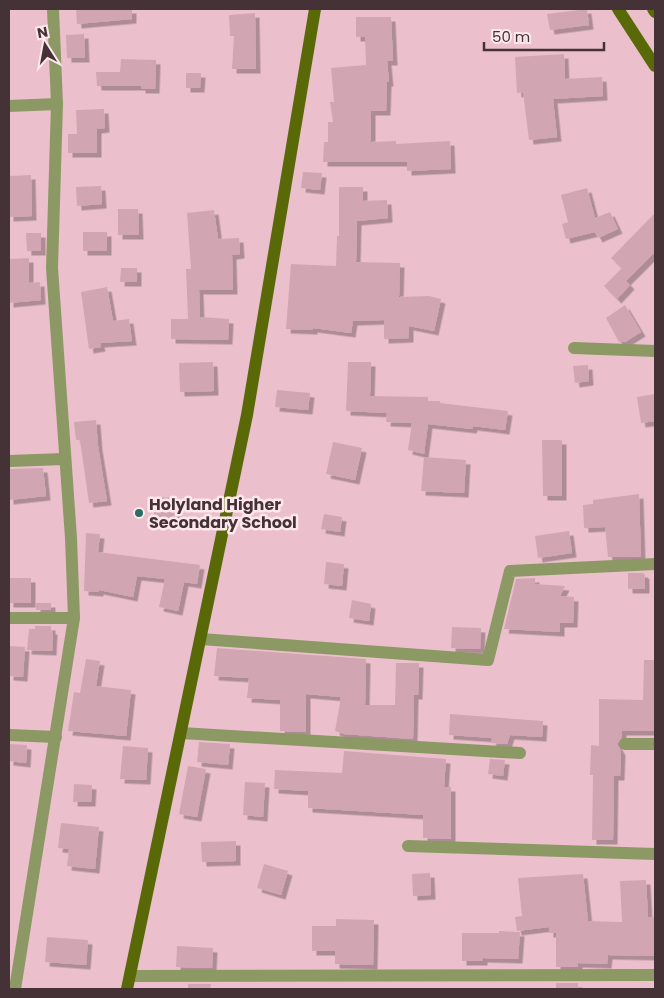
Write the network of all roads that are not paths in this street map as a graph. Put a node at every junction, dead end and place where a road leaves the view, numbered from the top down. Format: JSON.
{"nodes":[{"id":1,"x":53,"y":9,"type":"edge"},
{"id":2,"x":315,"y":9,"type":"edge"},
{"id":3,"x":618,"y":9,"type":"edge"},
{"id":4,"x":653,"y":9,"type":"edge"},
{"id":5,"x":655,"y":12,"type":"edge"},
{"id":6,"x":655,"y":66,"type":"edge"},
{"id":7,"x":57,"y":104,"type":"junction"},
{"id":8,"x":9,"y":106,"type":"edge"},
{"id":9,"x":574,"y":348,"type":"dead end"},
{"id":10,"x":655,"y":351,"type":"edge"},
{"id":11,"x":64,"y":459,"type":"junction"},
{"id":12,"x":9,"y":461,"type":"edge"},
{"id":13,"x":655,"y":564,"type":"edge"},
{"id":14,"x":9,"y":618,"type":"edge"},
{"id":15,"x":74,"y":618,"type":"junction"},
{"id":16,"x":201,"y":639,"type":"junction"},
{"id":17,"x":181,"y":734,"type":"junction"},
{"id":18,"x":9,"y":735,"type":"edge"},
{"id":19,"x":56,"y":737,"type":"junction"},
{"id":20,"x":625,"y":744,"type":"dead end"},
{"id":21,"x":655,"y":744,"type":"edge"},
{"id":22,"x":520,"y":753,"type":"dead end"},
{"id":23,"x":408,"y":846,"type":"dead end"},
{"id":24,"x":655,"y":854,"type":"edge"},
{"id":25,"x":14,"y":961,"type":"edge"},
{"id":26,"x":655,"y":975,"type":"edge"},
{"id":27,"x":130,"y":976,"type":"junction"},
{"id":28,"x":15,"y":989,"type":"edge"},
{"id":29,"x":127,"y":989,"type":"edge"}],
"edges":[{"from":1,"to":7,"type":"street"},
{"from":2,"to":16,"type":"main road"},
{"from":3,"to":6,"type":"main road"},
{"from":4,"to":5,"type":"main road"},
{"from":7,"to":8,"type":"street"},
{"from":7,"to":11,"type":"street"},
{"from":9,"to":10,"type":"street"},
{"from":11,"to":12,"type":"street"},
{"from":11,"to":15,"type":"street"},
{"from":13,"to":16,"type":"street"},
{"from":14,"to":15,"type":"street"},
{"from":15,"to":19,"type":"street"},
{"from":16,"to":17,"type":"main road"},
{"from":17,"to":22,"type":"street"},
{"from":17,"to":27,"type":"main road"},
{"from":18,"to":19,"type":"street"},
{"from":19,"to":25,"type":"street"},
{"from":20,"to":21,"type":"street"},
{"from":23,"to":24,"type":"street"},
{"from":25,"to":28,"type":"street"},
{"from":26,"to":27,"type":"street"},
{"from":27,"to":29,"type":"main road"}]}
